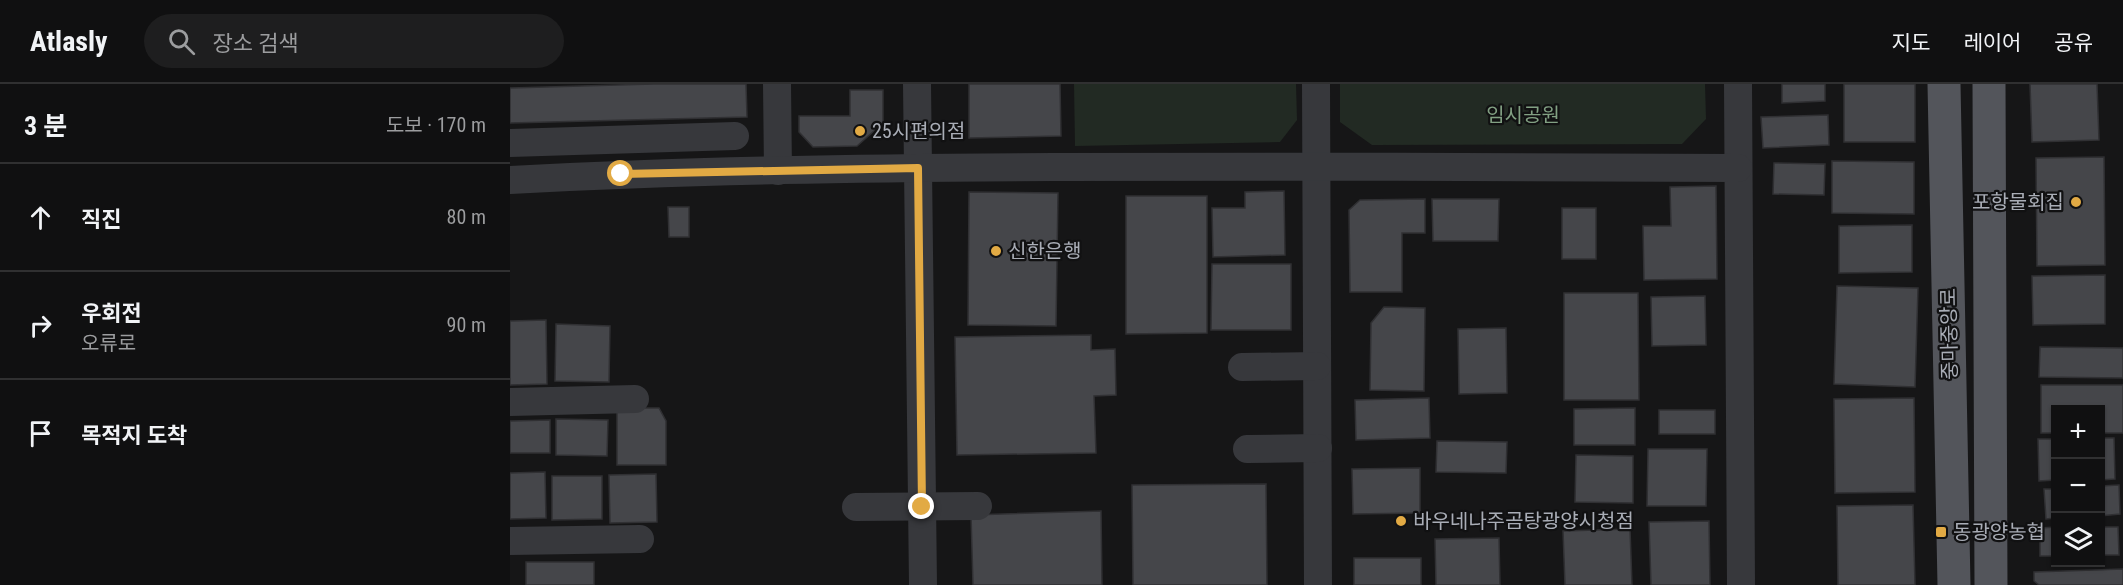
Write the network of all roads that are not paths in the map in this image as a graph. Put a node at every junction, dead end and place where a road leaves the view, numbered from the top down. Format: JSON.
{"nodes":[{"id":1,"x":777,"y":84,"type":"edge"},
{"id":2,"x":917,"y":84,"type":"edge"},
{"id":3,"x":1316,"y":84,"type":"edge"},
{"id":4,"x":1738,"y":84,"type":"edge"},
{"id":5,"x":1944,"y":84,"type":"edge"},
{"id":6,"x":1989,"y":84,"type":"edge"},
{"id":7,"x":735,"y":136,"type":"dead end"},
{"id":8,"x":510,"y":143,"type":"edge"},
{"id":9,"x":1317,"y":165,"type":"junction"},
{"id":10,"x":918,"y":168,"type":"junction"},
{"id":11,"x":1738,"y":168,"type":"junction"},
{"id":12,"x":778,"y":171,"type":"junction"},
{"id":13,"x":510,"y":180,"type":"edge"},
{"id":14,"x":1317,"y":366,"type":"junction"},
{"id":15,"x":1242,"y":367,"type":"dead end"},
{"id":16,"x":635,"y":399,"type":"dead end"},
{"id":17,"x":510,"y":402,"type":"edge"},
{"id":18,"x":1318,"y":448,"type":"junction"},
{"id":19,"x":1247,"y":449,"type":"dead end"},
{"id":20,"x":978,"y":506,"type":"dead end"},
{"id":21,"x":856,"y":507,"type":"dead end"},
{"id":22,"x":922,"y":507,"type":"junction"},
{"id":23,"x":640,"y":539,"type":"dead end"},
{"id":24,"x":510,"y":541,"type":"edge"},
{"id":25,"x":922,"y":585,"type":"edge"},
{"id":26,"x":1318,"y":585,"type":"edge"},
{"id":27,"x":1741,"y":585,"type":"edge"},
{"id":28,"x":1954,"y":585,"type":"edge"},
{"id":29,"x":1991,"y":585,"type":"edge"}],
"edges":[{"from":1,"to":12,"type":"street"},
{"from":2,"to":10,"type":"street"},
{"from":3,"to":9,"type":"street"},
{"from":4,"to":11,"type":"street"},
{"from":5,"to":28,"type":"main road","name":"중마중앙로"},
{"from":6,"to":29,"type":"main road","name":"중마중앙로"},
{"from":7,"to":8,"type":"street"},
{"from":9,"to":10,"type":"street"},
{"from":9,"to":11,"type":"street"},
{"from":9,"to":14,"type":"street"},
{"from":10,"to":12,"type":"street"},
{"from":10,"to":22,"type":"street"},
{"from":11,"to":27,"type":"street"},
{"from":12,"to":13,"type":"street"},
{"from":14,"to":15,"type":"street"},
{"from":14,"to":18,"type":"street"},
{"from":16,"to":17,"type":"street"},
{"from":18,"to":19,"type":"street"},
{"from":18,"to":26,"type":"street"},
{"from":20,"to":22,"type":"street"},
{"from":21,"to":22,"type":"street"},
{"from":22,"to":25,"type":"street"},
{"from":23,"to":24,"type":"street"}]}
